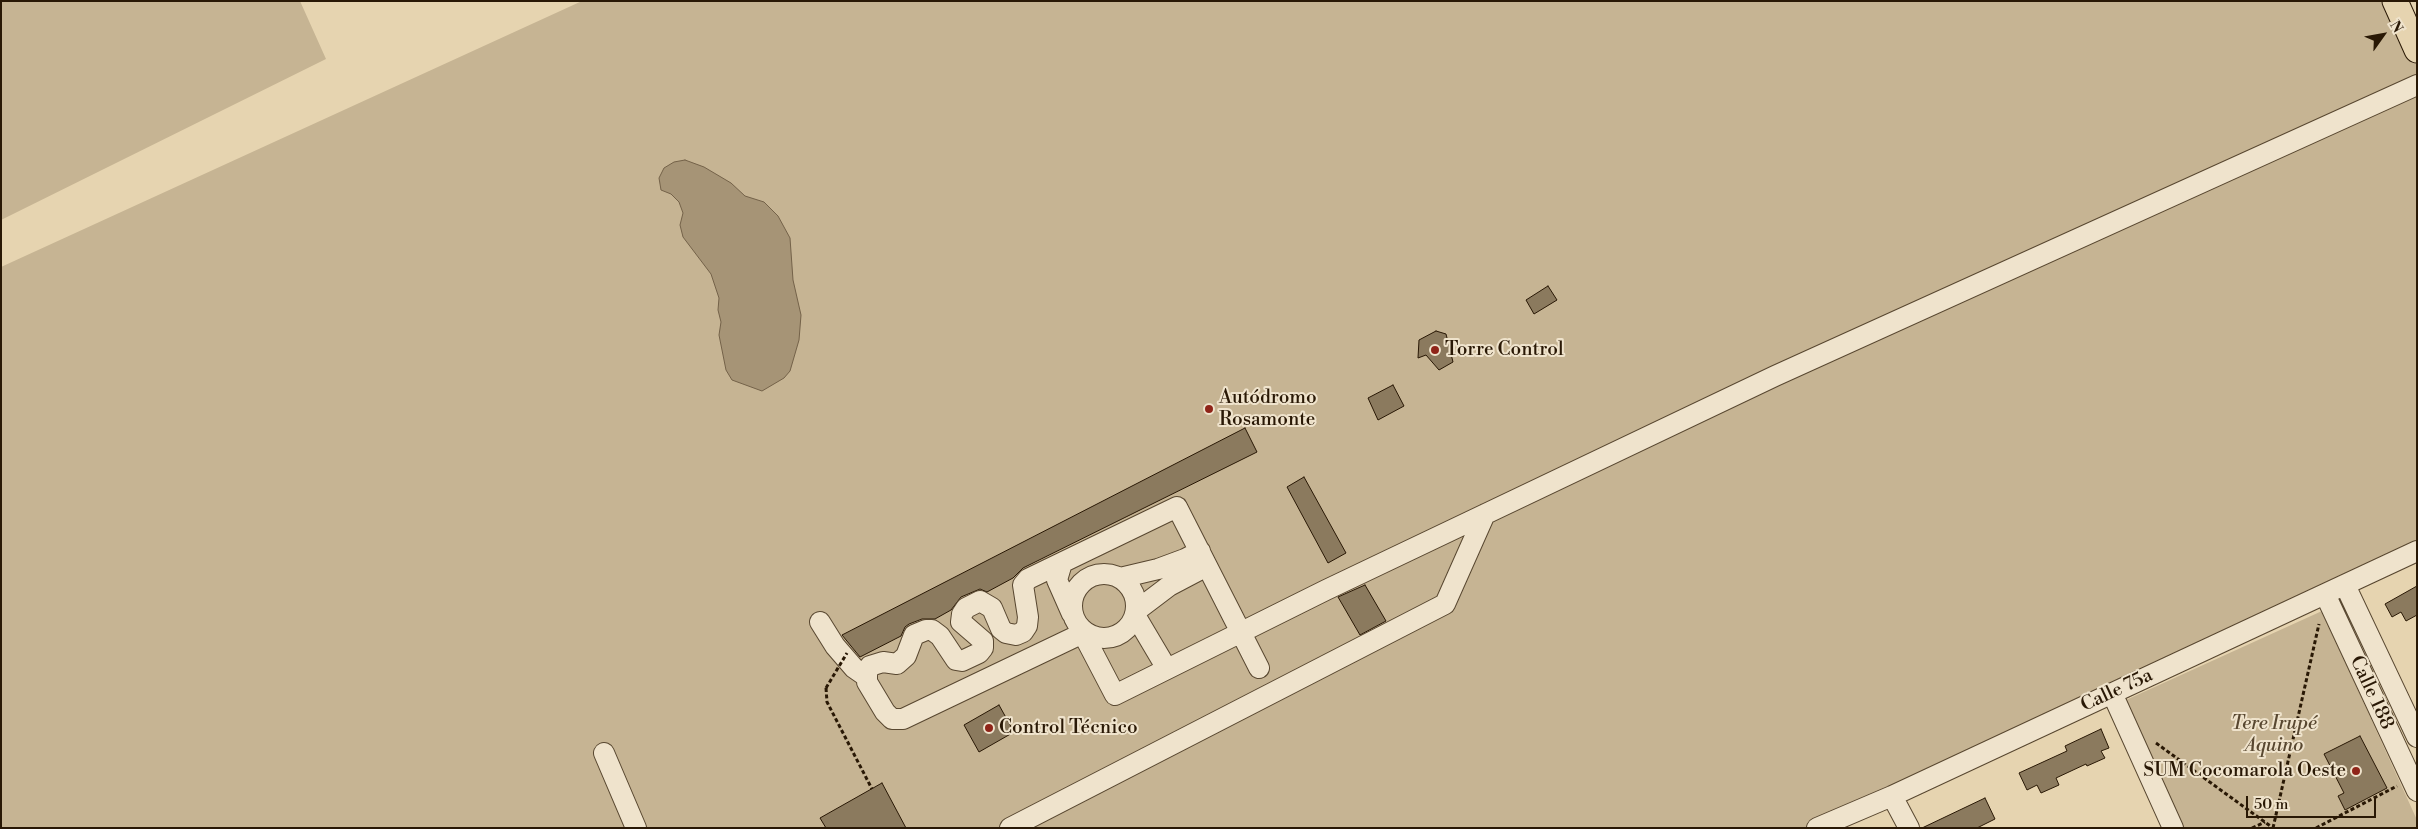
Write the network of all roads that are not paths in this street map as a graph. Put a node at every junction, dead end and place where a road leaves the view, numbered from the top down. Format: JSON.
{"nodes":[{"id":1,"x":2395,"y":1,"type":"edge"},
{"id":2,"x":2417,"y":50,"type":"edge"},
{"id":3,"x":2417,"y":85,"type":"edge"},
{"id":4,"x":1485,"y":514,"type":"junction"},
{"id":5,"x":1104,"y":543,"type":"junction"},
{"id":6,"x":2417,"y":551,"type":"edge"},
{"id":7,"x":1204,"y":558,"type":"junction"},
{"id":8,"x":1062,"y":563,"type":"junction"},
{"id":9,"x":1119,"y":577,"type":"junction"},
{"id":10,"x":2345,"y":585,"type":"junction"},
{"id":11,"x":2325,"y":594,"type":"junction"},
{"id":12,"x":1136,"y":613,"type":"junction"},
{"id":13,"x":820,"y":622,"type":"dead end"},
{"id":14,"x":1079,"y":625,"type":"junction"},
{"id":15,"x":1241,"y":632,"type":"junction"},
{"id":16,"x":1259,"y":668,"type":"dead end"},
{"id":17,"x":1167,"y":669,"type":"junction"},
{"id":18,"x":867,"y":677,"type":"junction"},
{"id":19,"x":2112,"y":693,"type":"junction"},
{"id":20,"x":2417,"y":737,"type":"edge"},
{"id":21,"x":604,"y":752,"type":"dead end"},
{"id":22,"x":2414,"y":778,"type":"edge"},
{"id":23,"x":1892,"y":796,"type":"junction"},
{"id":24,"x":636,"y":828,"type":"edge"},
{"id":25,"x":1010,"y":828,"type":"edge"},
{"id":26,"x":1817,"y":828,"type":"edge"},
{"id":27,"x":1909,"y":828,"type":"edge"},
{"id":28,"x":2173,"y":828,"type":"edge"}],
"edges":[{"from":1,"to":2,"type":"main road"},
{"from":3,"to":4,"type":"street"},
{"from":4,"to":15,"type":"street"},
{"from":4,"to":25,"type":"street"},
{"from":5,"to":7,"type":"street"},
{"from":5,"to":8,"type":"street"},
{"from":5,"to":9,"type":"street"},
{"from":6,"to":10,"type":"street","name":"Calle 75a"},
{"from":7,"to":9,"type":"street"},
{"from":7,"to":12,"type":"street"},
{"from":7,"to":15,"type":"street"},
{"from":8,"to":14,"type":"street"},
{"from":8,"to":18,"type":"street"},
{"from":9,"to":12,"type":"street"},
{"from":9,"to":14,"type":"street"},
{"from":10,"to":11,"type":"street","name":"Calle 75a"},
{"from":10,"to":20,"type":"street","name":"Calle 188"},
{"from":11,"to":19,"type":"street","name":"Calle 75a"},
{"from":11,"to":22,"type":"street","name":"Calle 188"},
{"from":12,"to":14,"type":"street"},
{"from":12,"to":17,"type":"street"},
{"from":13,"to":18,"type":"street"},
{"from":14,"to":17,"type":"street"},
{"from":14,"to":18,"type":"street"},
{"from":15,"to":16,"type":"street"},
{"from":15,"to":17,"type":"street"},
{"from":19,"to":23,"type":"street","name":"Calle 75a"},
{"from":19,"to":28,"type":"street"},
{"from":21,"to":24,"type":"street"},
{"from":23,"to":26,"type":"street","name":"Calle 75a"},
{"from":23,"to":27,"type":"street"}]}
